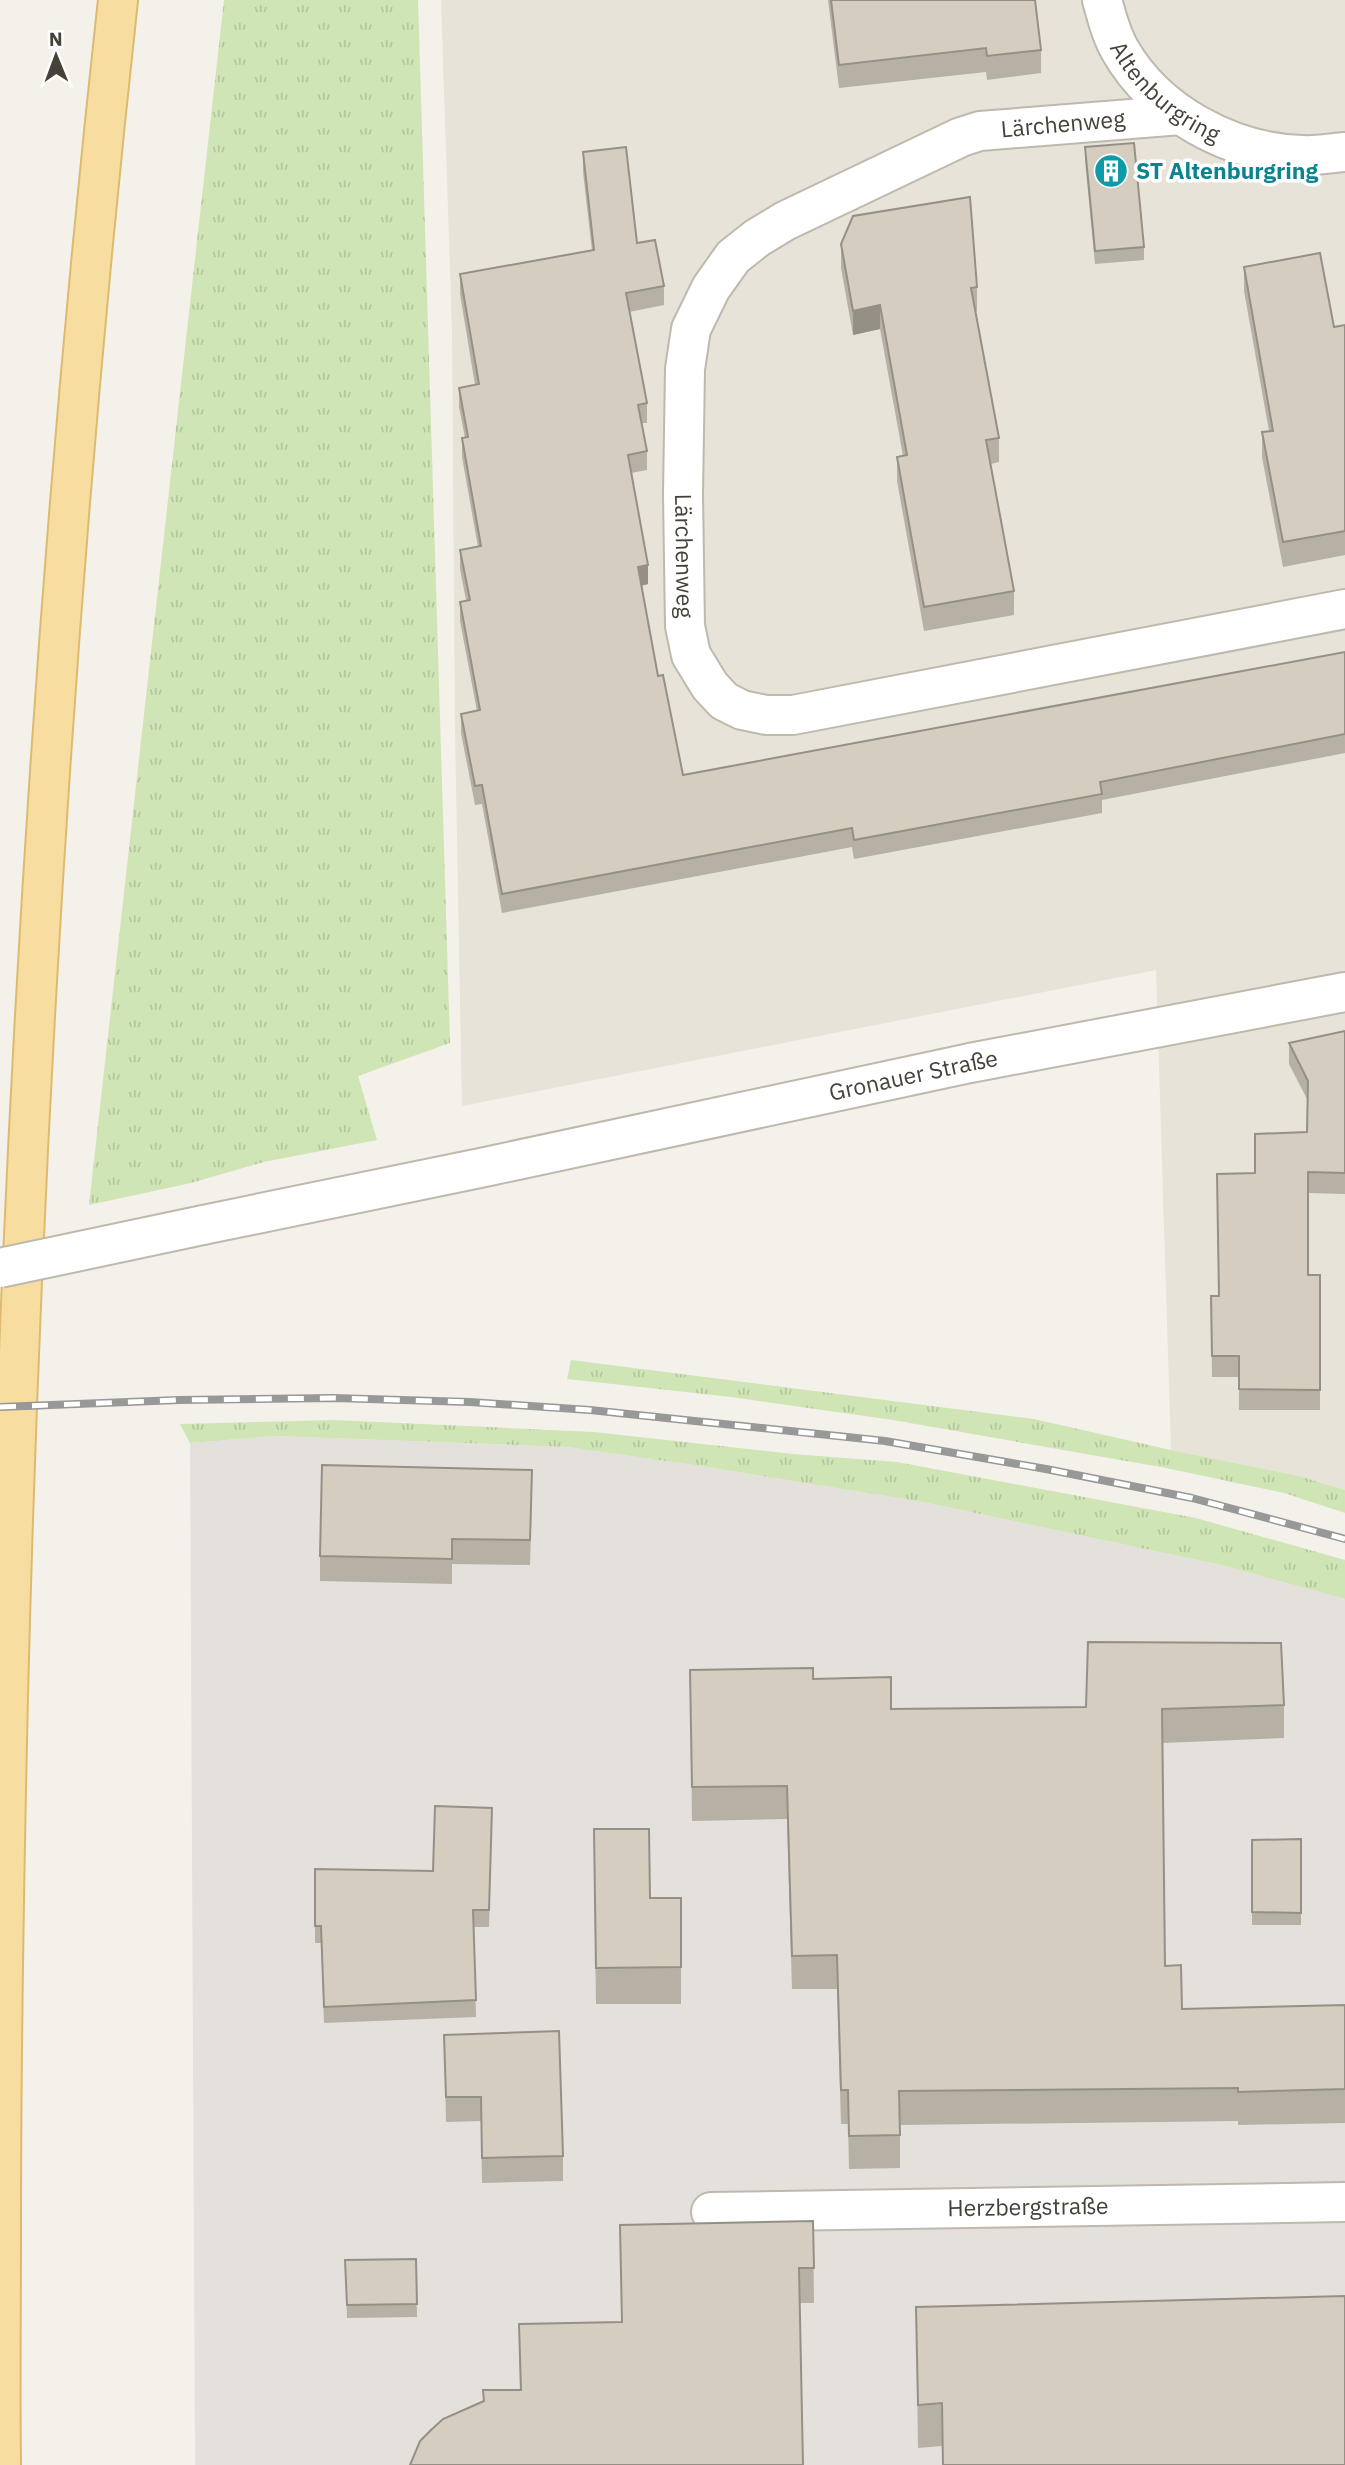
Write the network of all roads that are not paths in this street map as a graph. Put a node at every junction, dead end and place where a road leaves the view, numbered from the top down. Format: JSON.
{"nodes":[{"id":1,"x":118,"y":0,"type":"edge"},
{"id":2,"x":1102,"y":0,"type":"edge"},
{"id":3,"x":1181,"y":115,"type":"junction"},
{"id":4,"x":1345,"y":152,"type":"edge"},
{"id":5,"x":1345,"y":609,"type":"edge"},
{"id":6,"x":1345,"y":992,"type":"edge"},
{"id":7,"x":0,"y":1268,"type":"edge"},
{"id":8,"x":1345,"y":2202,"type":"edge"},
{"id":9,"x":711,"y":2213,"type":"dead end"},
{"id":10,"x":1,"y":2465,"type":"edge"}],
"edges":[{"from":1,"to":10,"type":"main road"},
{"from":2,"to":3,"type":"street","name":"Altenburgring"},
{"from":3,"to":4,"type":"street","name":"Altenburgring"},
{"from":3,"to":5,"type":"street","name":"Lärchenweg"},
{"from":6,"to":7,"type":"street","name":"Gronauer Straße","bridge":true},
{"from":8,"to":9,"type":"street","name":"Herzbergstraße"}]}
